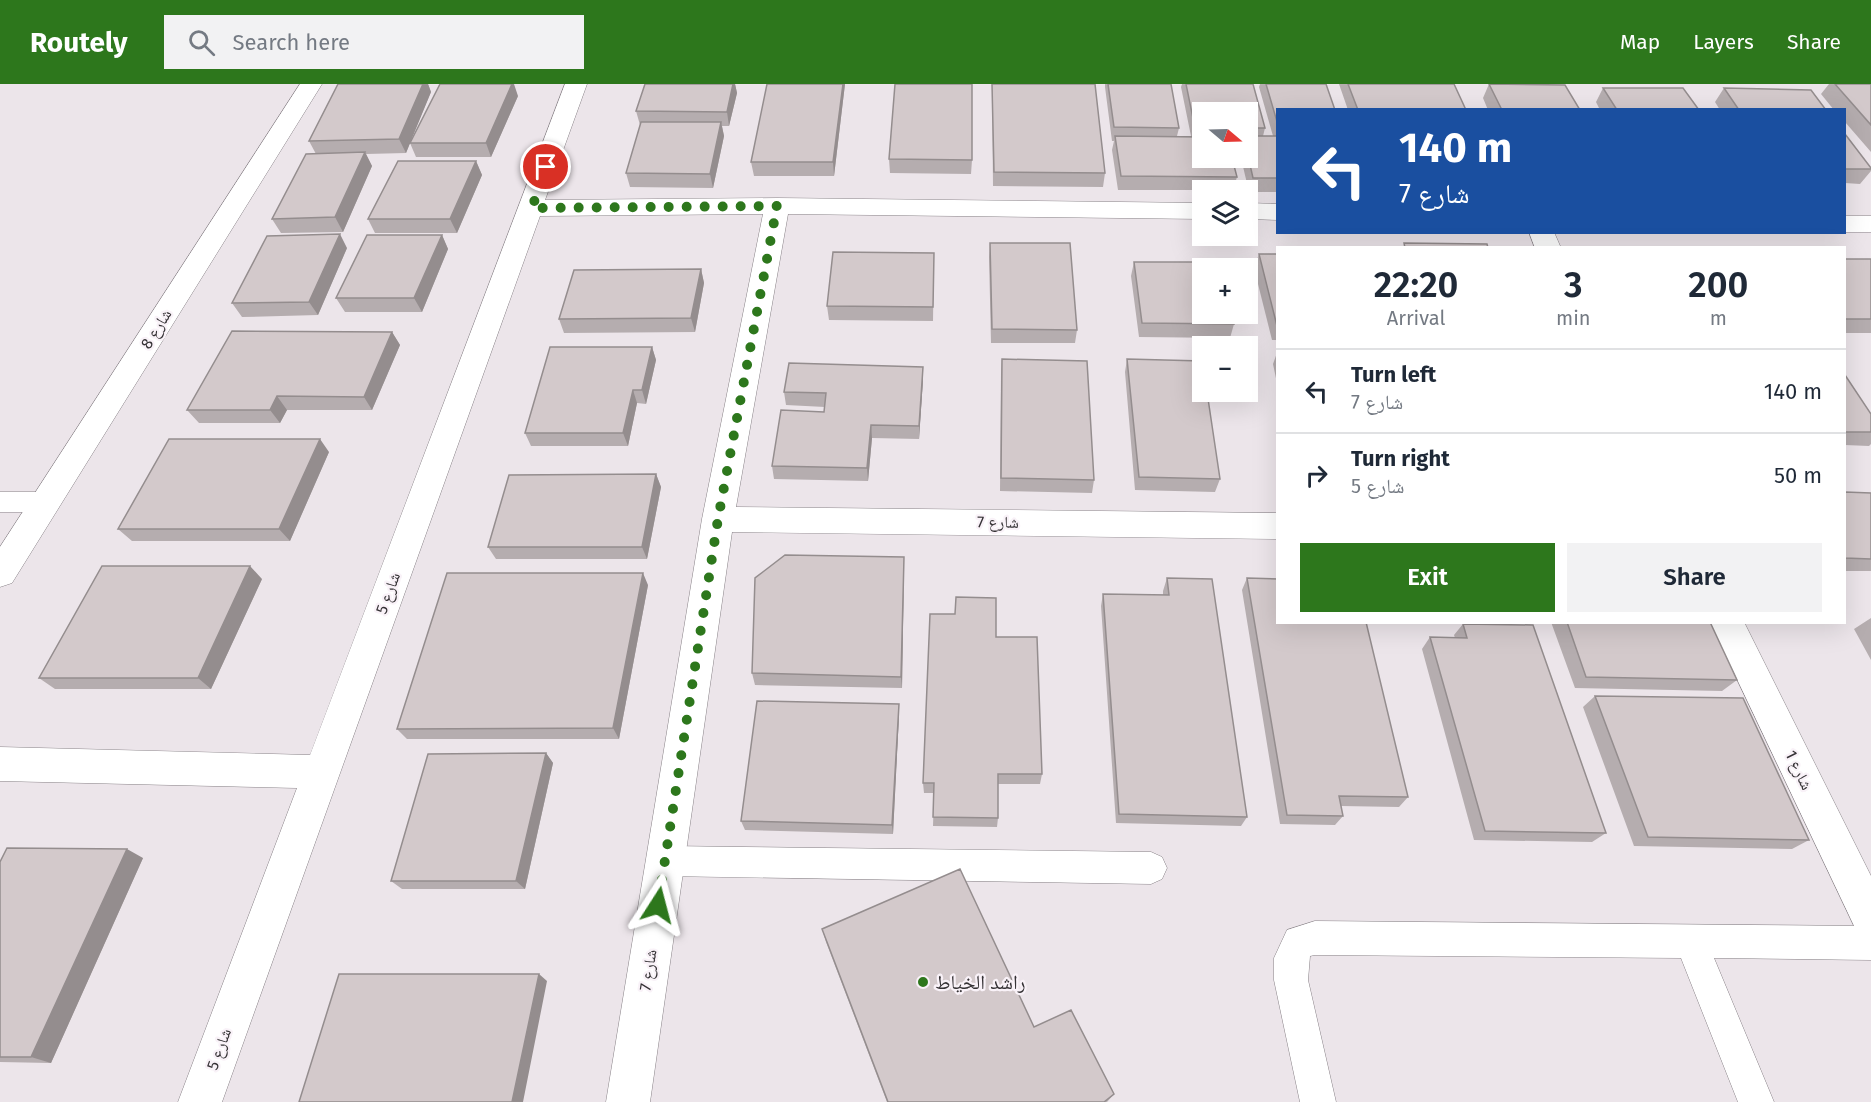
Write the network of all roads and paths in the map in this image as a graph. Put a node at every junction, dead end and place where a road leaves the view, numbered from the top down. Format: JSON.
{"nodes":[{"id":1,"x":311,"y":84,"type":"edge"},
{"id":2,"x":576,"y":84,"type":"edge"},
{"id":3,"x":777,"y":206,"type":"junction"},
{"id":4,"x":532,"y":208,"type":"junction"},
{"id":5,"x":1192,"y":211,"type":"edge"},
{"id":6,"x":1258,"y":212,"type":"edge"},
{"id":7,"x":1276,"y":212,"type":"edge"},
{"id":8,"x":1846,"y":224,"type":"edge"},
{"id":9,"x":1871,"y":224,"type":"edge"},
{"id":10,"x":0,"y":502,"type":"edge"},
{"id":11,"x":46,"y":502,"type":"junction"},
{"id":12,"x":718,"y":519,"type":"junction"},
{"id":13,"x":1276,"y":526,"type":"edge"},
{"id":14,"x":0,"y":574,"type":"edge"},
{"id":15,"x":1728,"y":624,"type":"edge"},
{"id":16,"x":0,"y":764,"type":"edge"},
{"id":17,"x":321,"y":772,"type":"junction"},
{"id":18,"x":665,"y":861,"type":"junction"},
{"id":19,"x":1151,"y":868,"type":"dead end"},
{"id":20,"x":1871,"y":918,"type":"edge"},
{"id":21,"x":1691,"y":942,"type":"junction"},
{"id":22,"x":1871,"y":943,"type":"edge"},
{"id":23,"x":200,"y":1102,"type":"edge"},
{"id":24,"x":628,"y":1102,"type":"edge"},
{"id":25,"x":1318,"y":1102,"type":"edge"},
{"id":26,"x":1756,"y":1102,"type":"edge"}],
"edges":[{"from":1,"to":11,"type":"street","name":"شارع 8"},
{"from":2,"to":4,"type":"street","name":"شارع 5"},
{"from":3,"to":4,"type":"street"},
{"from":3,"to":5,"type":"street"},
{"from":3,"to":12,"type":"street","name":"شارع 7"},
{"from":4,"to":17,"type":"street","name":"شارع 5"},
{"from":6,"to":7,"type":"street"},
{"from":8,"to":9,"type":"street"},
{"from":10,"to":11,"type":"lane"},
{"from":11,"to":14,"type":"street","name":"شارع 8"},
{"from":12,"to":13,"type":"street","name":"شارع 7"},
{"from":12,"to":18,"type":"street","name":"شارع 7"},
{"from":15,"to":20,"type":"street","name":"شارع 1"},
{"from":16,"to":17,"type":"street"},
{"from":17,"to":23,"type":"street","name":"شارع 5"},
{"from":18,"to":19,"type":"lane"},
{"from":18,"to":24,"type":"street","name":"شارع 7"},
{"from":21,"to":22,"type":"lane"},
{"from":21,"to":25,"type":"lane"},
{"from":21,"to":26,"type":"lane"}]}
